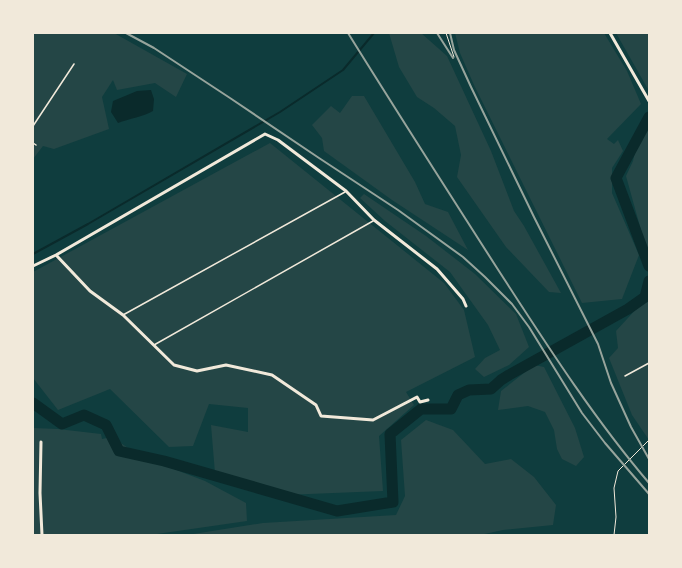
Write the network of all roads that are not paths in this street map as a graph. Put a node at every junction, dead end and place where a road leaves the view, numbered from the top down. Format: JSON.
{"nodes":[{"id":1,"x":610,"y":33,"type":"edge"},
{"id":2,"x":74,"y":64,"type":"dead end"},
{"id":3,"x":649,"y":101,"type":"edge"},
{"id":4,"x":33,"y":126,"type":"edge"},
{"id":5,"x":33,"y":144,"type":"edge"},
{"id":6,"x":36,"y":146,"type":"dead end"},
{"id":7,"x":346,"y":191,"type":"junction"},
{"id":8,"x":374,"y":220,"type":"junction"},
{"id":9,"x":56,"y":255,"type":"junction"},
{"id":10,"x":33,"y":266,"type":"edge"},
{"id":11,"x":466,"y":306,"type":"dead end"},
{"id":12,"x":123,"y":315,"type":"junction"},
{"id":13,"x":154,"y":345,"type":"junction"},
{"id":14,"x":649,"y":363,"type":"edge"},
{"id":15,"x":625,"y":376,"type":"dead end"},
{"id":16,"x":428,"y":400,"type":"dead end"},
{"id":17,"x":41,"y":442,"type":"dead end"},
{"id":18,"x":42,"y":535,"type":"edge"}],
"edges":[{"from":1,"to":3,"type":"street"},
{"from":2,"to":4,"type":"lane"},
{"from":5,"to":6,"type":"lane"},
{"from":7,"to":8,"type":"street"},
{"from":7,"to":9,"type":"street"},
{"from":7,"to":12,"type":"lane"},
{"from":8,"to":11,"type":"street"},
{"from":8,"to":13,"type":"lane"},
{"from":9,"to":10,"type":"street"},
{"from":9,"to":12,"type":"street"},
{"from":12,"to":13,"type":"street"},
{"from":13,"to":16,"type":"street"},
{"from":14,"to":15,"type":"lane"},
{"from":17,"to":18,"type":"street"}]}
